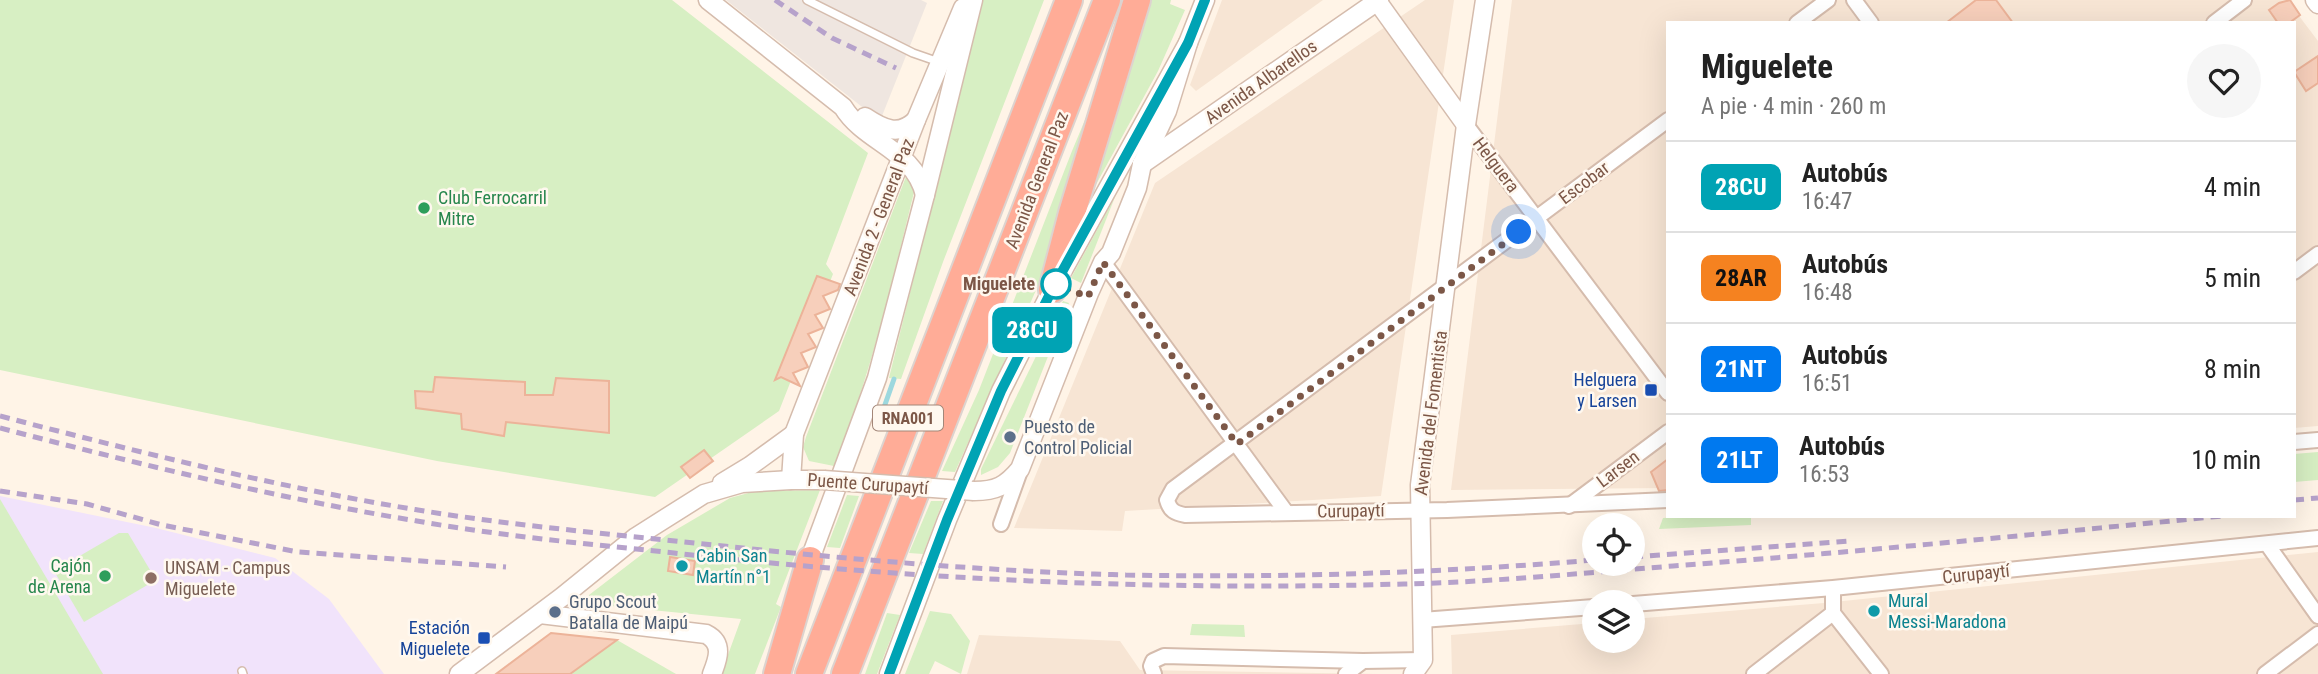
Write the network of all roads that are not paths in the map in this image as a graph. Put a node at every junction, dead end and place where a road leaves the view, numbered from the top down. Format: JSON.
{"nodes":[{"id":1,"x":708,"y":0,"type":"edge"},
{"id":2,"x":807,"y":0,"type":"edge"},
{"id":3,"x":967,"y":0,"type":"edge"},
{"id":4,"x":973,"y":0,"type":"edge"},
{"id":5,"x":1069,"y":0,"type":"edge"},
{"id":6,"x":1107,"y":0,"type":"edge"},
{"id":7,"x":1136,"y":0,"type":"edge"},
{"id":8,"x":1205,"y":0,"type":"edge"},
{"id":9,"x":1485,"y":0,"type":"edge"},
{"id":10,"x":1828,"y":0,"type":"edge"},
{"id":11,"x":1854,"y":0,"type":"edge"},
{"id":12,"x":2244,"y":0,"type":"edge"},
{"id":13,"x":1378,"y":1,"type":"edge"},
{"id":14,"x":1800,"y":21,"type":"edge"},
{"id":15,"x":1870,"y":21,"type":"edge"},
{"id":16,"x":2217,"y":21,"type":"edge"},
{"id":17,"x":1188,"y":43,"type":"junction"},
{"id":18,"x":940,"y":62,"type":"junction"},
{"id":19,"x":957,"y":68,"type":"junction"},
{"id":20,"x":843,"y":107,"type":"junction"},
{"id":21,"x":916,"y":120,"type":"junction"},
{"id":22,"x":1666,"y":122,"type":"edge"},
{"id":23,"x":1466,"y":125,"type":"junction"},
{"id":24,"x":902,"y":158,"type":"junction"},
{"id":25,"x":1142,"y":164,"type":"junction"},
{"id":26,"x":925,"y":195,"type":"junction"},
{"id":27,"x":1537,"y":219,"type":"junction"},
{"id":28,"x":2318,"y":254,"type":"edge"},
{"id":29,"x":1103,"y":262,"type":"junction"},
{"id":30,"x":2296,"y":270,"type":"edge"},
{"id":31,"x":1447,"y":286,"type":"junction"},
{"id":32,"x":1052,"y":290,"type":"junction"},
{"id":33,"x":1666,"y":390,"type":"edge"},
{"id":34,"x":1666,"y":433,"type":"edge"},
{"id":35,"x":794,"y":434,"type":"junction"},
{"id":36,"x":2318,"y":440,"type":"edge"},
{"id":37,"x":2296,"y":442,"type":"edge"},
{"id":38,"x":1237,"y":444,"type":"junction"},
{"id":39,"x":1020,"y":469,"type":"junction"},
{"id":40,"x":791,"y":480,"type":"junction"},
{"id":41,"x":704,"y":494,"type":"junction"},
{"id":42,"x":1167,"y":500,"type":"joint"},
{"id":43,"x":1666,"y":500,"type":"edge"},
{"id":44,"x":1569,"y":506,"type":"junction"},
{"id":45,"x":1419,"y":510,"type":"junction"},
{"id":46,"x":1286,"y":512,"type":"junction"},
{"id":47,"x":1001,"y":524,"type":"dead end"},
{"id":48,"x":2318,"y":538,"type":"edge"},
{"id":49,"x":2267,"y":544,"type":"junction"},
{"id":50,"x":810,"y":560,"type":"junction"},
{"id":51,"x":1833,"y":588,"type":"junction"},
{"id":52,"x":1645,"y":603,"type":"edge"},
{"id":53,"x":1582,"y":608,"type":"edge"},
{"id":54,"x":1833,"y":613,"type":"junction"},
{"id":55,"x":540,"y":614,"type":"junction"},
{"id":56,"x":2318,"y":616,"type":"edge"},
{"id":57,"x":1422,"y":620,"type":"junction"},
{"id":58,"x":2318,"y":634,"type":"edge"},
{"id":59,"x":1363,"y":661,"type":"junction"},
{"id":60,"x":715,"y":666,"type":"edge"},
{"id":61,"x":1424,"y":669,"type":"edge"},
{"id":62,"x":1153,"y":673,"type":"edge"},
{"id":63,"x":460,"y":674,"type":"edge"},
{"id":64,"x":765,"y":674,"type":"edge"},
{"id":65,"x":777,"y":674,"type":"edge"},
{"id":66,"x":809,"y":674,"type":"edge"},
{"id":67,"x":845,"y":674,"type":"edge"},
{"id":68,"x":888,"y":674,"type":"edge"},
{"id":69,"x":1346,"y":674,"type":"edge"},
{"id":70,"x":1754,"y":674,"type":"edge"},
{"id":71,"x":1881,"y":674,"type":"edge"},
{"id":72,"x":2265,"y":674,"type":"edge"}],
"edges":[{"from":1,"to":20,"type":"street"},
{"from":2,"to":18,"type":"lane"},
{"from":3,"to":18,"type":"street","name":"Avenida 2 - General Paz"},
{"from":4,"to":19,"type":"street"},
{"from":5,"to":66,"type":"highway","name":"Avenida General Paz","number":"RNA001"},
{"from":6,"to":67,"type":"highway","name":"Avenida General Paz","number":"RNA001"},
{"from":7,"to":32,"type":"highway"},
{"from":8,"to":17,"type":"street"},
{"from":9,"to":23,"type":"street","name":"Avenida del Fomentista"},
{"from":10,"to":14,"type":"street"},
{"from":11,"to":15,"type":"street"},
{"from":12,"to":16,"type":"street"},
{"from":13,"to":23,"type":"street","name":"Helguera"},
{"from":13,"to":25,"type":"street","name":"Avenida Albarellos"},
{"from":17,"to":25,"type":"street"},
{"from":17,"to":32,"type":"street"},
{"from":18,"to":19,"type":"lane"},
{"from":18,"to":21,"type":"street","name":"Avenida 2 - General Paz"},
{"from":19,"to":26,"type":"street"},
{"from":20,"to":21,"type":"street"},
{"from":20,"to":24,"type":"street"},
{"from":21,"to":24,"type":"street","name":"Avenida 2 - General Paz"},
{"from":22,"to":27,"type":"street","name":"Escobar"},
{"from":23,"to":27,"type":"street","name":"Helguera"},
{"from":23,"to":31,"type":"street","name":"Avenida del Fomentista"},
{"from":24,"to":26,"type":"street"},
{"from":24,"to":35,"type":"street","name":"Avenida 2 - General Paz"},
{"from":25,"to":29,"type":"street"},
{"from":26,"to":50,"type":"street"},
{"from":27,"to":31,"type":"street","name":"Escobar"},
{"from":27,"to":33,"type":"street","name":"Helguera"},
{"from":28,"to":30,"type":"street"},
{"from":29,"to":38,"type":"street"},
{"from":29,"to":39,"type":"street"},
{"from":31,"to":38,"type":"street","name":"Escobar"},
{"from":31,"to":45,"type":"street","name":"Avenida del Fomentista"},
{"from":32,"to":68,"type":"street"},
{"from":34,"to":44,"type":"street","name":"Larsen"},
{"from":35,"to":40,"type":"street","name":"Avenida 2 - General Paz"},
{"from":35,"to":41,"type":"street"},
{"from":36,"to":37,"type":"street"},
{"from":38,"to":42,"type":"street","name":"Escobar"},
{"from":38,"to":46,"type":"street"},
{"from":39,"to":40,"type":"street","name":"Puente Curupaytí","bridge":true},
{"from":39,"to":47,"type":"street"},
{"from":40,"to":41,"type":"street","name":"Puente Curupaytí"},
{"from":41,"to":55,"type":"street"},
{"from":42,"to":46,"type":"street","name":"Curupaytí"},
{"from":43,"to":44,"type":"street","name":"Curupaytí"},
{"from":44,"to":45,"type":"street","name":"Curupaytí"},
{"from":45,"to":46,"type":"street","name":"Curupaytí"},
{"from":45,"to":57,"type":"street","name":"Avenida del Fomentista"},
{"from":48,"to":49,"type":"street","name":"Curupaytí"},
{"from":49,"to":51,"type":"street","name":"Curupaytí"},
{"from":49,"to":56,"type":"street"},
{"from":50,"to":64,"type":"street"},
{"from":50,"to":65,"type":"highway"},
{"from":51,"to":52,"type":"street","name":"Curupaytí"},
{"from":51,"to":54,"type":"street"},
{"from":53,"to":57,"type":"street"},
{"from":54,"to":70,"type":"street"},
{"from":54,"to":71,"type":"street"},
{"from":55,"to":60,"type":"street"},
{"from":55,"to":63,"type":"street"},
{"from":57,"to":61,"type":"street","name":"Avenida del Fomentista"},
{"from":58,"to":72,"type":"street"},
{"from":59,"to":61,"type":"street"},
{"from":59,"to":62,"type":"street"},
{"from":59,"to":69,"type":"street"}]}
